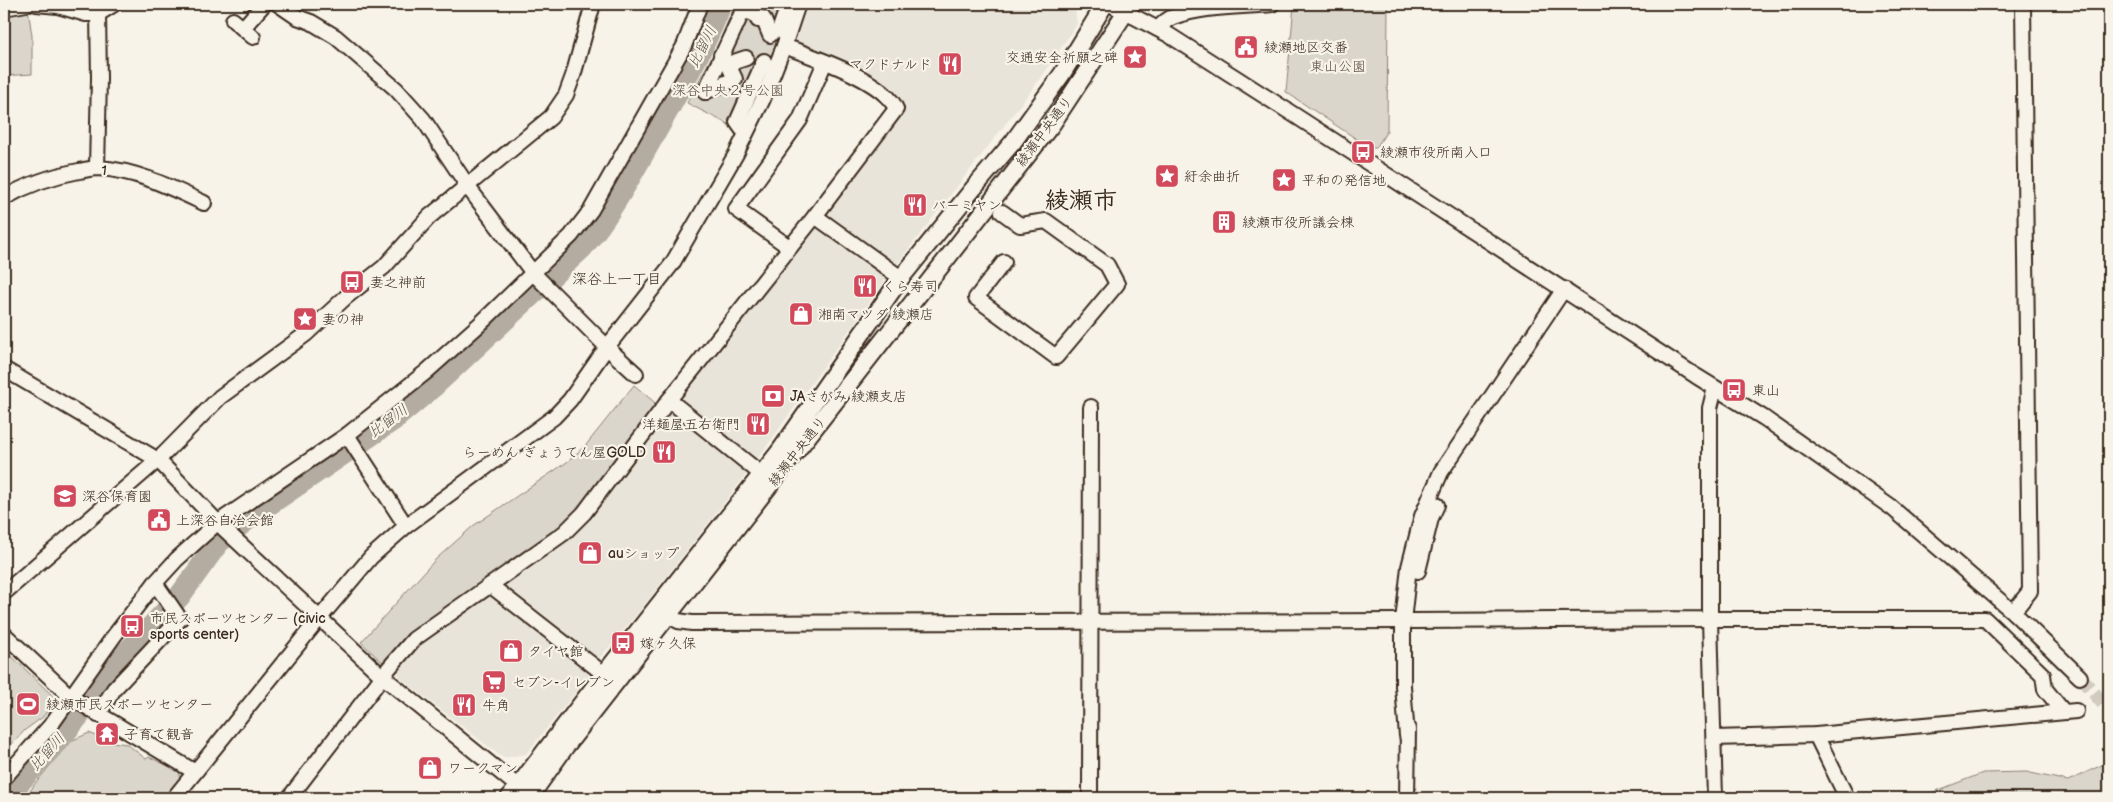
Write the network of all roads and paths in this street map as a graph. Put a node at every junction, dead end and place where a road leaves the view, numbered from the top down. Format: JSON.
{"nodes":[{"id":1,"x":26,"y":4,"type":"edge"},
{"id":2,"x":36,"y":4,"type":"edge"},
{"id":3,"x":114,"y":4,"type":"edge"},
{"id":4,"x":264,"y":4,"type":"edge"},
{"id":5,"x":278,"y":4,"type":"edge"},
{"id":6,"x":593,"y":4,"type":"edge"},
{"id":7,"x":700,"y":4,"type":"edge"},
{"id":8,"x":746,"y":4,"type":"edge"},
{"id":9,"x":788,"y":4,"type":"edge"},
{"id":10,"x":798,"y":4,"type":"edge"},
{"id":11,"x":1105,"y":4,"type":"edge"},
{"id":12,"x":1110,"y":4,"type":"edge"},
{"id":13,"x":1272,"y":4,"type":"edge"},
{"id":14,"x":2023,"y":4,"type":"edge"},
{"id":15,"x":4,"y":8,"type":"edge"},
{"id":16,"x":1128,"y":8,"type":"edge"},
{"id":17,"x":98,"y":14,"type":"junction"},
{"id":18,"x":243,"y":28,"type":"dead end"},
{"id":19,"x":1163,"y":32,"type":"junction"},
{"id":20,"x":784,"y":46,"type":"junction"},
{"id":21,"x":746,"y":58,"type":"dead end"},
{"id":22,"x":764,"y":61,"type":"dead end"},
{"id":23,"x":825,"y":62,"type":"junction"},
{"id":24,"x":742,"y":129,"type":"dead end"},
{"id":25,"x":97,"y":168,"type":"junction"},
{"id":26,"x":467,"y":186,"type":"junction"},
{"id":27,"x":4,"y":198,"type":"edge"},
{"id":28,"x":204,"y":203,"type":"dead end"},
{"id":29,"x":1002,"y":212,"type":"dead end"},
{"id":30,"x":815,"y":216,"type":"junction"},
{"id":31,"x":789,"y":247,"type":"junction"},
{"id":32,"x":1004,"y":262,"type":"dead end"},
{"id":33,"x":537,"y":276,"type":"junction"},
{"id":34,"x":901,"y":278,"type":"junction"},
{"id":35,"x":1564,"y":289,"type":"junction"},
{"id":36,"x":607,"y":348,"type":"junction"},
{"id":37,"x":4,"y":370,"type":"edge"},
{"id":38,"x":636,"y":374,"type":"dead end"},
{"id":39,"x":1715,"y":388,"type":"junction"},
{"id":40,"x":669,"y":400,"type":"junction"},
{"id":41,"x":1091,"y":407,"type":"dead end"},
{"id":42,"x":349,"y":438,"type":"junction"},
{"id":43,"x":158,"y":460,"type":"junction"},
{"id":44,"x":754,"y":469,"type":"dead end"},
{"id":45,"x":221,"y":526,"type":"junction"},
{"id":46,"x":406,"y":526,"type":"junction"},
{"id":47,"x":155,"y":583,"type":"junction"},
{"id":48,"x":490,"y":585,"type":"junction"},
{"id":49,"x":4,"y":593,"type":"edge"},
{"id":50,"x":2013,"y":612,"type":"junction"},
{"id":51,"x":669,"y":616,"type":"junction"},
{"id":52,"x":320,"y":618,"type":"junction"},
{"id":53,"x":1710,"y":619,"type":"junction"},
{"id":54,"x":1091,"y":621,"type":"junction"},
{"id":55,"x":1408,"y":621,"type":"junction"},
{"id":56,"x":4,"y":634,"type":"edge"},
{"id":57,"x":604,"y":674,"type":"junction"},
{"id":58,"x":382,"y":676,"type":"junction"},
{"id":59,"x":2080,"y":677,"type":"tunnel mouth"},
{"id":60,"x":86,"y":707,"type":"junction"},
{"id":61,"x":1816,"y":735,"type":"junction"},
{"id":62,"x":1714,"y":738,"type":"junction"},
{"id":63,"x":195,"y":772,"type":"junction"},
{"id":64,"x":4,"y":778,"type":"edge"},
{"id":65,"x":524,"y":796,"type":"edge"},
{"id":66,"x":1843,"y":797,"type":"edge"},
{"id":67,"x":174,"y":798,"type":"edge"},
{"id":68,"x":289,"y":798,"type":"edge"},
{"id":69,"x":1090,"y":798,"type":"edge"},
{"id":70,"x":1406,"y":798,"type":"edge"},
{"id":71,"x":1715,"y":798,"type":"edge"}],
"edges":[{"from":1,"to":15,"type":"street"},
{"from":2,"to":17,"type":"street"},
{"from":3,"to":17,"type":"street"},
{"from":4,"to":18,"type":"street"},
{"from":5,"to":26,"type":"street"},
{"from":6,"to":26,"type":"street"},
{"from":7,"to":33,"type":"street"},
{"from":8,"to":9,"type":"street"},
{"from":8,"to":21,"type":"street"},
{"from":10,"to":20,"type":"street"},
{"from":11,"to":34,"type":"main road","name":"綾瀬中央通り"},
{"from":12,"to":16,"type":"street"},
{"from":13,"to":19,"type":"street"},
{"from":14,"to":50,"type":"street"},
{"from":16,"to":19,"type":"street"},
{"from":16,"to":51,"type":"main road","name":"綾瀬中央通り"},
{"from":17,"to":25,"type":"street"},
{"from":19,"to":35,"type":"street"},
{"from":20,"to":23,"type":"street"},
{"from":20,"to":36,"type":"street"},
{"from":22,"to":24,"type":"street"},
{"from":23,"to":30,"type":"street"},
{"from":23,"to":31,"type":"street"},
{"from":25,"to":27,"type":"street","name":"1"},
{"from":25,"to":28,"type":"street","name":"1"},
{"from":26,"to":33,"type":"street"},
{"from":26,"to":43,"type":"street"},
{"from":29,"to":32,"type":"street"},
{"from":30,"to":31,"type":"street"},
{"from":30,"to":34,"type":"street"},
{"from":31,"to":40,"type":"street"},
{"from":33,"to":36,"type":"street"},
{"from":33,"to":42,"type":"street"},
{"from":34,"to":57,"type":"main road","name":"綾瀬中央通り"},
{"from":35,"to":39,"type":"street"},
{"from":35,"to":55,"type":"street"},
{"from":36,"to":38,"type":"street"},
{"from":36,"to":46,"type":"street"},
{"from":37,"to":43,"type":"street"},
{"from":39,"to":50,"type":"street"},
{"from":39,"to":53,"type":"street"},
{"from":40,"to":44,"type":"street"},
{"from":40,"to":48,"type":"street"},
{"from":41,"to":54,"type":"street"},
{"from":42,"to":45,"type":"street"},
{"from":42,"to":46,"type":"street"},
{"from":43,"to":45,"type":"street"},
{"from":43,"to":49,"type":"street"},
{"from":45,"to":47,"type":"street"},
{"from":45,"to":52,"type":"street"},
{"from":46,"to":52,"type":"street"},
{"from":47,"to":60,"type":"street"},
{"from":47,"to":60,"type":"street"},
{"from":48,"to":57,"type":"street"},
{"from":48,"to":58,"type":"street"},
{"from":50,"to":59,"type":"street"},
{"from":51,"to":54,"type":"street"},
{"from":51,"to":65,"type":"main road","name":"綾瀬中央通り"},
{"from":52,"to":58,"type":"street"},
{"from":52,"to":63,"type":"street"},
{"from":53,"to":55,"type":"street"},
{"from":53,"to":61,"type":"street"},
{"from":53,"to":62,"type":"street"},
{"from":54,"to":55,"type":"street"},
{"from":54,"to":69,"type":"street"},
{"from":55,"to":70,"type":"street"},
{"from":56,"to":60,"type":"street"},
{"from":57,"to":65,"type":"main road","name":"綾瀬中央通り"},
{"from":58,"to":65,"type":"street"},
{"from":58,"to":68,"type":"street"},
{"from":60,"to":63,"type":"street"},
{"from":60,"to":64,"type":"street"},
{"from":61,"to":62,"type":"street"},
{"from":61,"to":66,"type":"street"},
{"from":62,"to":71,"type":"street"},
{"from":63,"to":67,"type":"street"}]}
